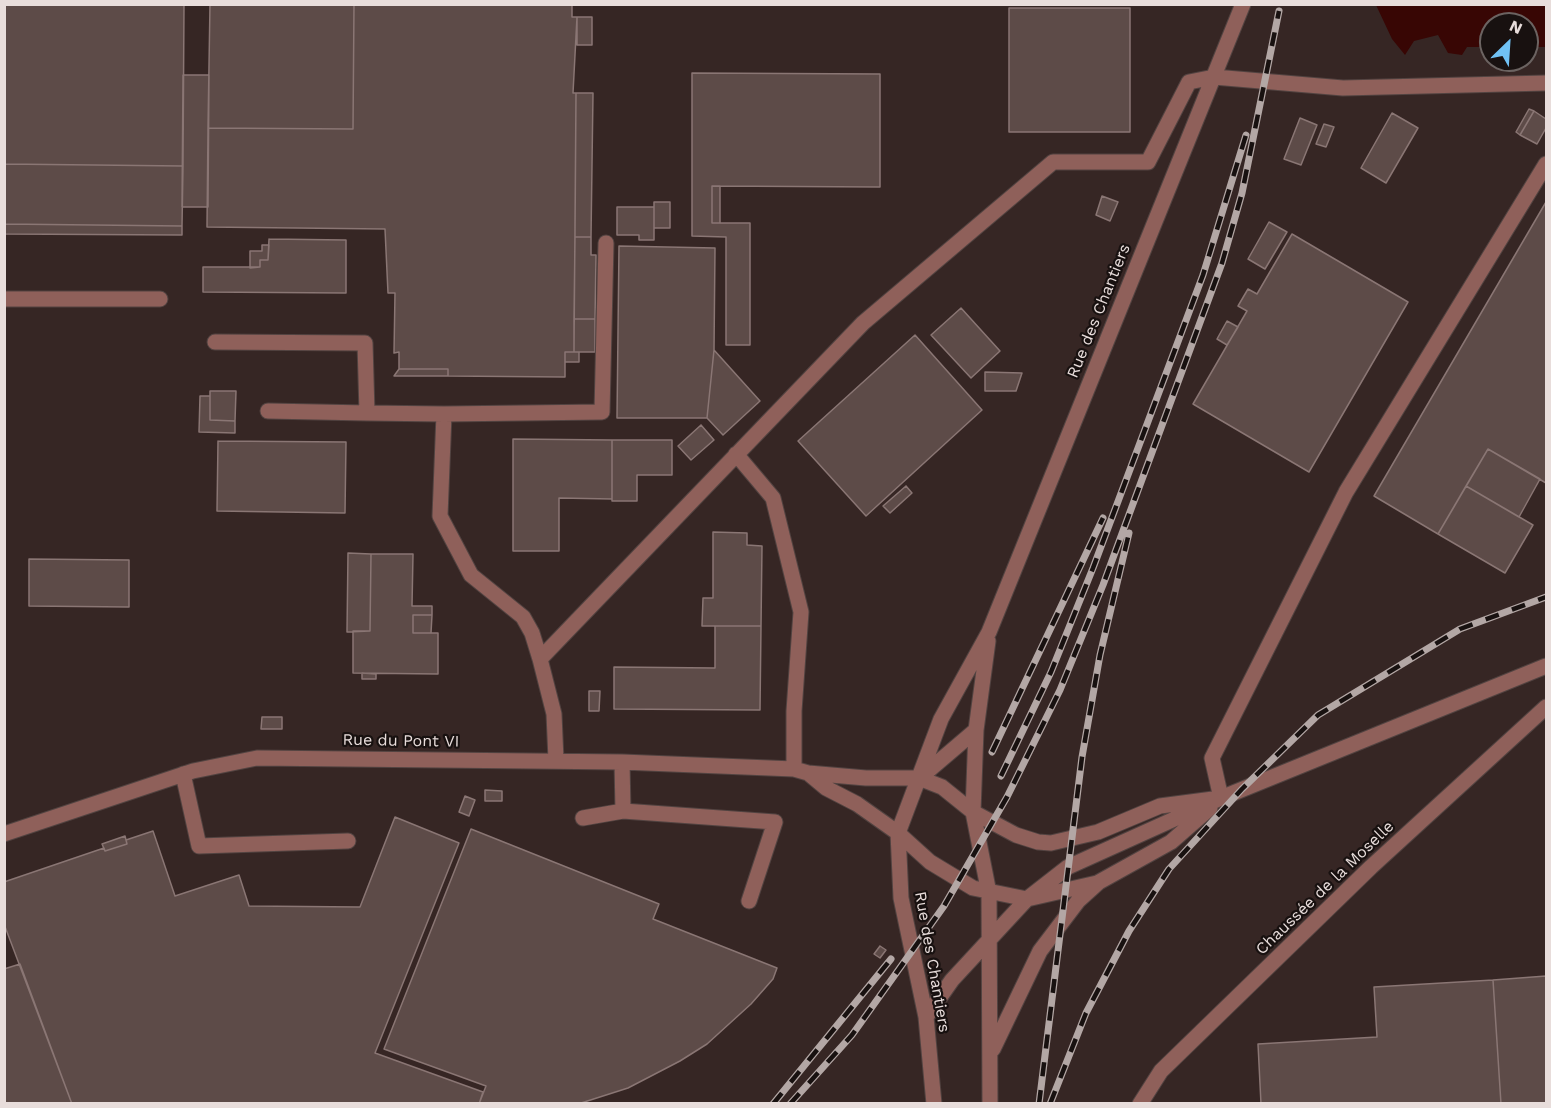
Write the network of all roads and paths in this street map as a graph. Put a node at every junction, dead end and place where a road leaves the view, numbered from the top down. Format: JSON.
{"nodes":[{"id":1,"x":1243,"y":4,"type":"edge"},
{"id":2,"x":1214,"y":76,"type":"junction"},
{"id":3,"x":1546,"y":83,"type":"edge"},
{"id":4,"x":1546,"y":164,"type":"edge"},
{"id":5,"x":606,"y":243,"type":"dead end"},
{"id":6,"x":4,"y":299,"type":"edge"},
{"id":7,"x":160,"y":299,"type":"dead end"},
{"id":8,"x":215,"y":342,"type":"dead end"},
{"id":9,"x":268,"y":411,"type":"dead end"},
{"id":10,"x":367,"y":413,"type":"junction"},
{"id":11,"x":444,"y":414,"type":"junction"},
{"id":12,"x":735,"y":454,"type":"junction"},
{"id":13,"x":990,"y":632,"type":"junction"},
{"id":14,"x":540,"y":659,"type":"junction"},
{"id":15,"x":1546,"y":666,"type":"edge"},
{"id":16,"x":1546,"y":707,"type":"edge"},
{"id":17,"x":976,"y":730,"type":"junction"},
{"id":18,"x":556,"y":760,"type":"junction"},
{"id":19,"x":622,"y":762,"type":"junction"},
{"id":20,"x":801,"y":771,"type":"junction"},
{"id":21,"x":183,"y":774,"type":"junction"},
{"id":22,"x":920,"y":778,"type":"junction"},
{"id":23,"x":1221,"y":798,"type":"junction"},
{"id":24,"x":623,"y":811,"type":"junction"},
{"id":25,"x":974,"y":812,"type":"junction"},
{"id":26,"x":583,"y":818,"type":"dead end"},
{"id":27,"x":898,"y":833,"type":"junction"},
{"id":28,"x":4,"y":834,"type":"edge"},
{"id":29,"x":348,"y":841,"type":"dead end"},
{"id":30,"x":1099,"y":882,"type":"junction"},
{"id":31,"x":988,"y":893,"type":"junction"},
{"id":32,"x":1027,"y":899,"type":"junction"},
{"id":33,"x":749,"y":901,"type":"dead end"},
{"id":34,"x":990,"y":940,"type":"junction"},
{"id":35,"x":926,"y":1017,"type":"junction"},
{"id":36,"x":990,"y":1054,"type":"junction"},
{"id":37,"x":934,"y":1104,"type":"edge"},
{"id":38,"x":990,"y":1104,"type":"edge"},
{"id":39,"x":1140,"y":1104,"type":"edge"}],
"edges":[{"from":1,"to":2,"type":"street","name":"Rue des Chantiers"},
{"from":2,"to":3,"type":"street"},
{"from":2,"to":12,"type":"street"},
{"from":2,"to":13,"type":"street","name":"Rue des Chantiers"},
{"from":4,"to":23,"type":"street"},
{"from":5,"to":11,"type":"street"},
{"from":6,"to":7,"type":"street"},
{"from":8,"to":10,"type":"street"},
{"from":9,"to":10,"type":"street"},
{"from":10,"to":11,"type":"street"},
{"from":11,"to":14,"type":"street"},
{"from":12,"to":14,"type":"street"},
{"from":12,"to":20,"type":"street"},
{"from":13,"to":17,"type":"street","name":"Rue des Chantiers"},
{"from":13,"to":22,"type":"street","name":"Rue des Chantiers"},
{"from":14,"to":18,"type":"street"},
{"from":15,"to":23,"type":"street"},
{"from":16,"to":39,"type":"street","name":"Chaussée de la Moselle"},
{"from":17,"to":22,"type":"street"},
{"from":17,"to":25,"type":"street","name":"Rue des Chantiers"},
{"from":18,"to":19,"type":"street","name":"Rue du Pont VI"},
{"from":18,"to":21,"type":"street","name":"Rue du Pont VI"},
{"from":19,"to":20,"type":"street","name":"Rue du Pont VI"},
{"from":19,"to":24,"type":"street"},
{"from":20,"to":22,"type":"street","name":"Rue du Pont VI"},
{"from":20,"to":27,"type":"street"},
{"from":21,"to":28,"type":"street","name":"Rue du Pont VI"},
{"from":21,"to":29,"type":"street"},
{"from":22,"to":25,"type":"street"},
{"from":22,"to":27,"type":"street","name":"Rue des Chantiers"},
{"from":23,"to":25,"type":"street"},
{"from":23,"to":30,"type":"street"},
{"from":23,"to":32,"type":"street"},
{"from":24,"to":26,"type":"street"},
{"from":24,"to":33,"type":"street"},
{"from":25,"to":31,"type":"street","name":"Rue des Chantiers"},
{"from":27,"to":31,"type":"street"},
{"from":27,"to":35,"type":"street","name":"Rue des Chantiers"},
{"from":30,"to":32,"type":"street"},
{"from":30,"to":36,"type":"street"},
{"from":31,"to":32,"type":"street"},
{"from":31,"to":34,"type":"street","name":"Rue des Chantiers"},
{"from":32,"to":34,"type":"street"},
{"from":34,"to":35,"type":"street"},
{"from":34,"to":36,"type":"street","name":"Rue des Chantiers"},
{"from":35,"to":37,"type":"street","name":"Rue des Chantiers"},
{"from":36,"to":38,"type":"street","name":"Rue des Chantiers"}]}
